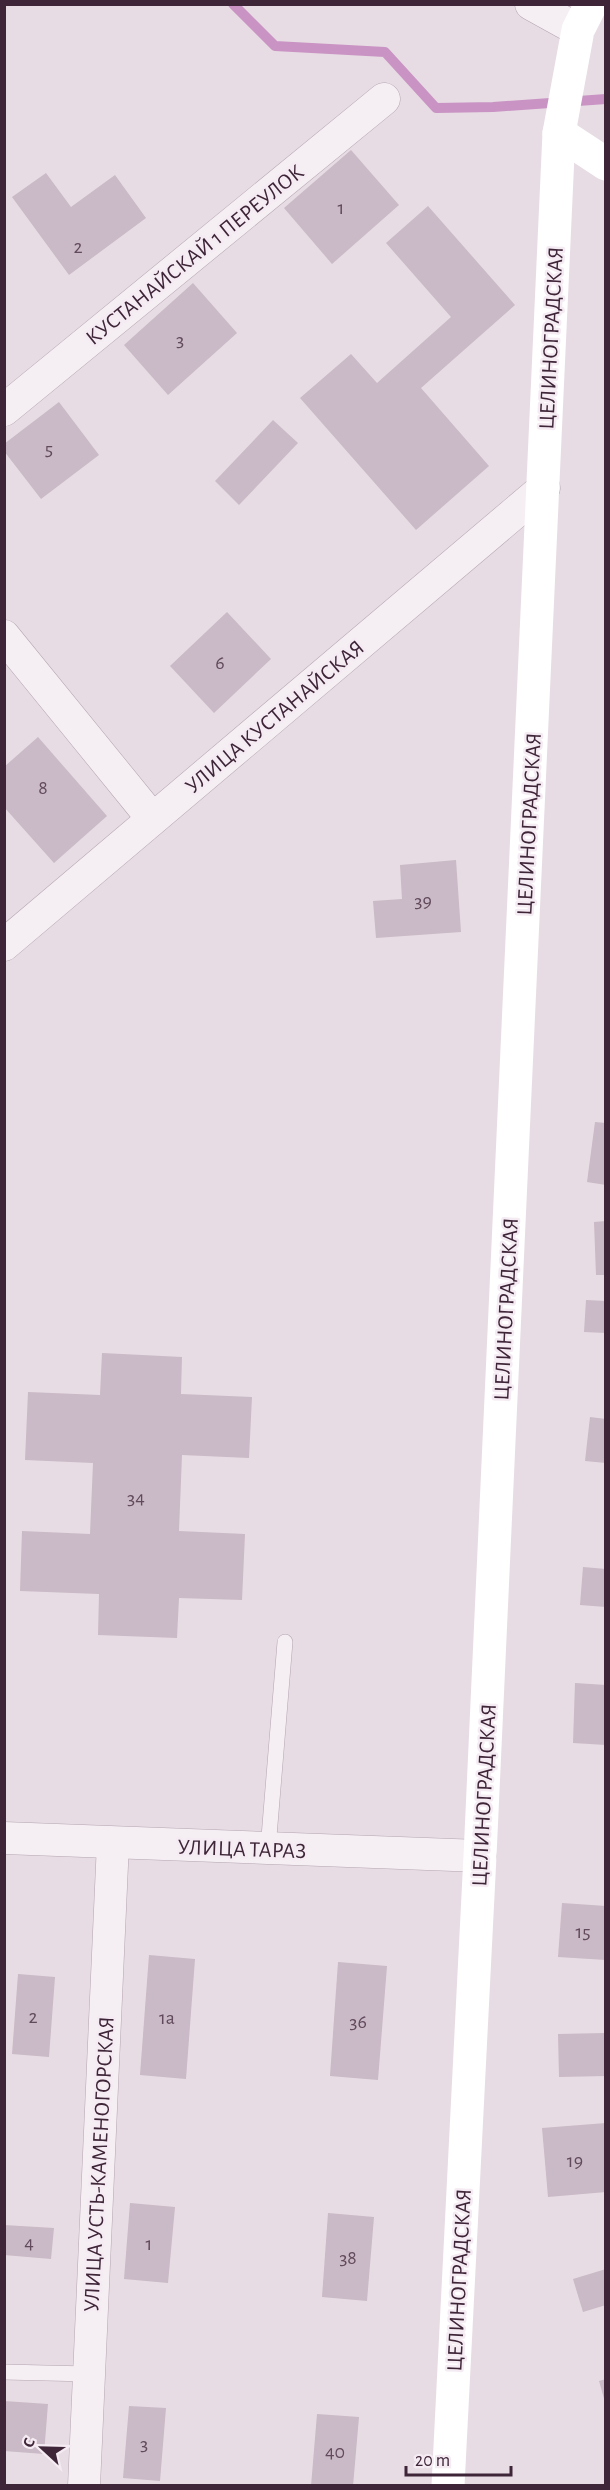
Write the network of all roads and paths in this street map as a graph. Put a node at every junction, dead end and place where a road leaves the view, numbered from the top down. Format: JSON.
{"nodes":[{"id":1,"x":531,"y":4,"type":"edge"},
{"id":2,"x":585,"y":17,"type":"edge"},
{"id":3,"x":384,"y":99,"type":"dead end"},
{"id":4,"x":559,"y":133,"type":"junction"},
{"id":5,"x":606,"y":164,"type":"edge"},
{"id":6,"x":4,"y":410,"type":"edge"},
{"id":7,"x":544,"y":488,"type":"junction"},
{"id":8,"x":4,"y":636,"type":"edge"},
{"id":9,"x":152,"y":818,"type":"junction"},
{"id":10,"x":4,"y":945,"type":"edge"},
{"id":11,"x":285,"y":1642,"type":"dead end"},
{"id":12,"x":4,"y":1838,"type":"edge"},
{"id":13,"x":113,"y":1843,"type":"junction"},
{"id":14,"x":268,"y":1849,"type":"junction"},
{"id":15,"x":480,"y":1856,"type":"junction"},
{"id":16,"x":4,"y":2372,"type":"edge"},
{"id":17,"x":89,"y":2374,"type":"junction"},
{"id":18,"x":84,"y":2486,"type":"edge"},
{"id":19,"x":448,"y":2486,"type":"edge"}],
"edges":[{"from":1,"to":2,"type":"street"},
{"from":2,"to":4,"type":"street","name":"ЦЕЛИНОГРАДСКАЯ"},
{"from":3,"to":6,"type":"street","name":"КУСТАНАЙСКАЙ 1 ПЕРЕУЛОК"},
{"from":4,"to":5,"type":"street"},
{"from":4,"to":7,"type":"street","name":"ЦЕЛИНОГРАДСКАЯ"},
{"from":7,"to":9,"type":"street","name":"УЛИЦА КУСТАНАЙСКАЯ"},
{"from":7,"to":15,"type":"street","name":"ЦЕЛИНОГРАДСКАЯ"},
{"from":8,"to":9,"type":"street"},
{"from":9,"to":10,"type":"street","name":"УЛИЦА КУСТАНАЙСКАЯ"},
{"from":11,"to":14,"type":"lane"},
{"from":12,"to":13,"type":"street","name":"УЛИЦА ТАРАЗ"},
{"from":13,"to":14,"type":"street","name":"УЛИЦА ТАРАЗ"},
{"from":13,"to":17,"type":"street","name":"УЛИЦА УСТЬ-КАМЕНОГОРСКАЯ"},
{"from":14,"to":15,"type":"street","name":"УЛИЦА ТАРАЗ"},
{"from":15,"to":19,"type":"street","name":"ЦЕЛИНОГРАДСКАЯ"},
{"from":16,"to":17,"type":"lane"},
{"from":17,"to":18,"type":"street","name":"УЛИЦА УСТЬ-КАМЕНОГОРСКАЯ"}]}
